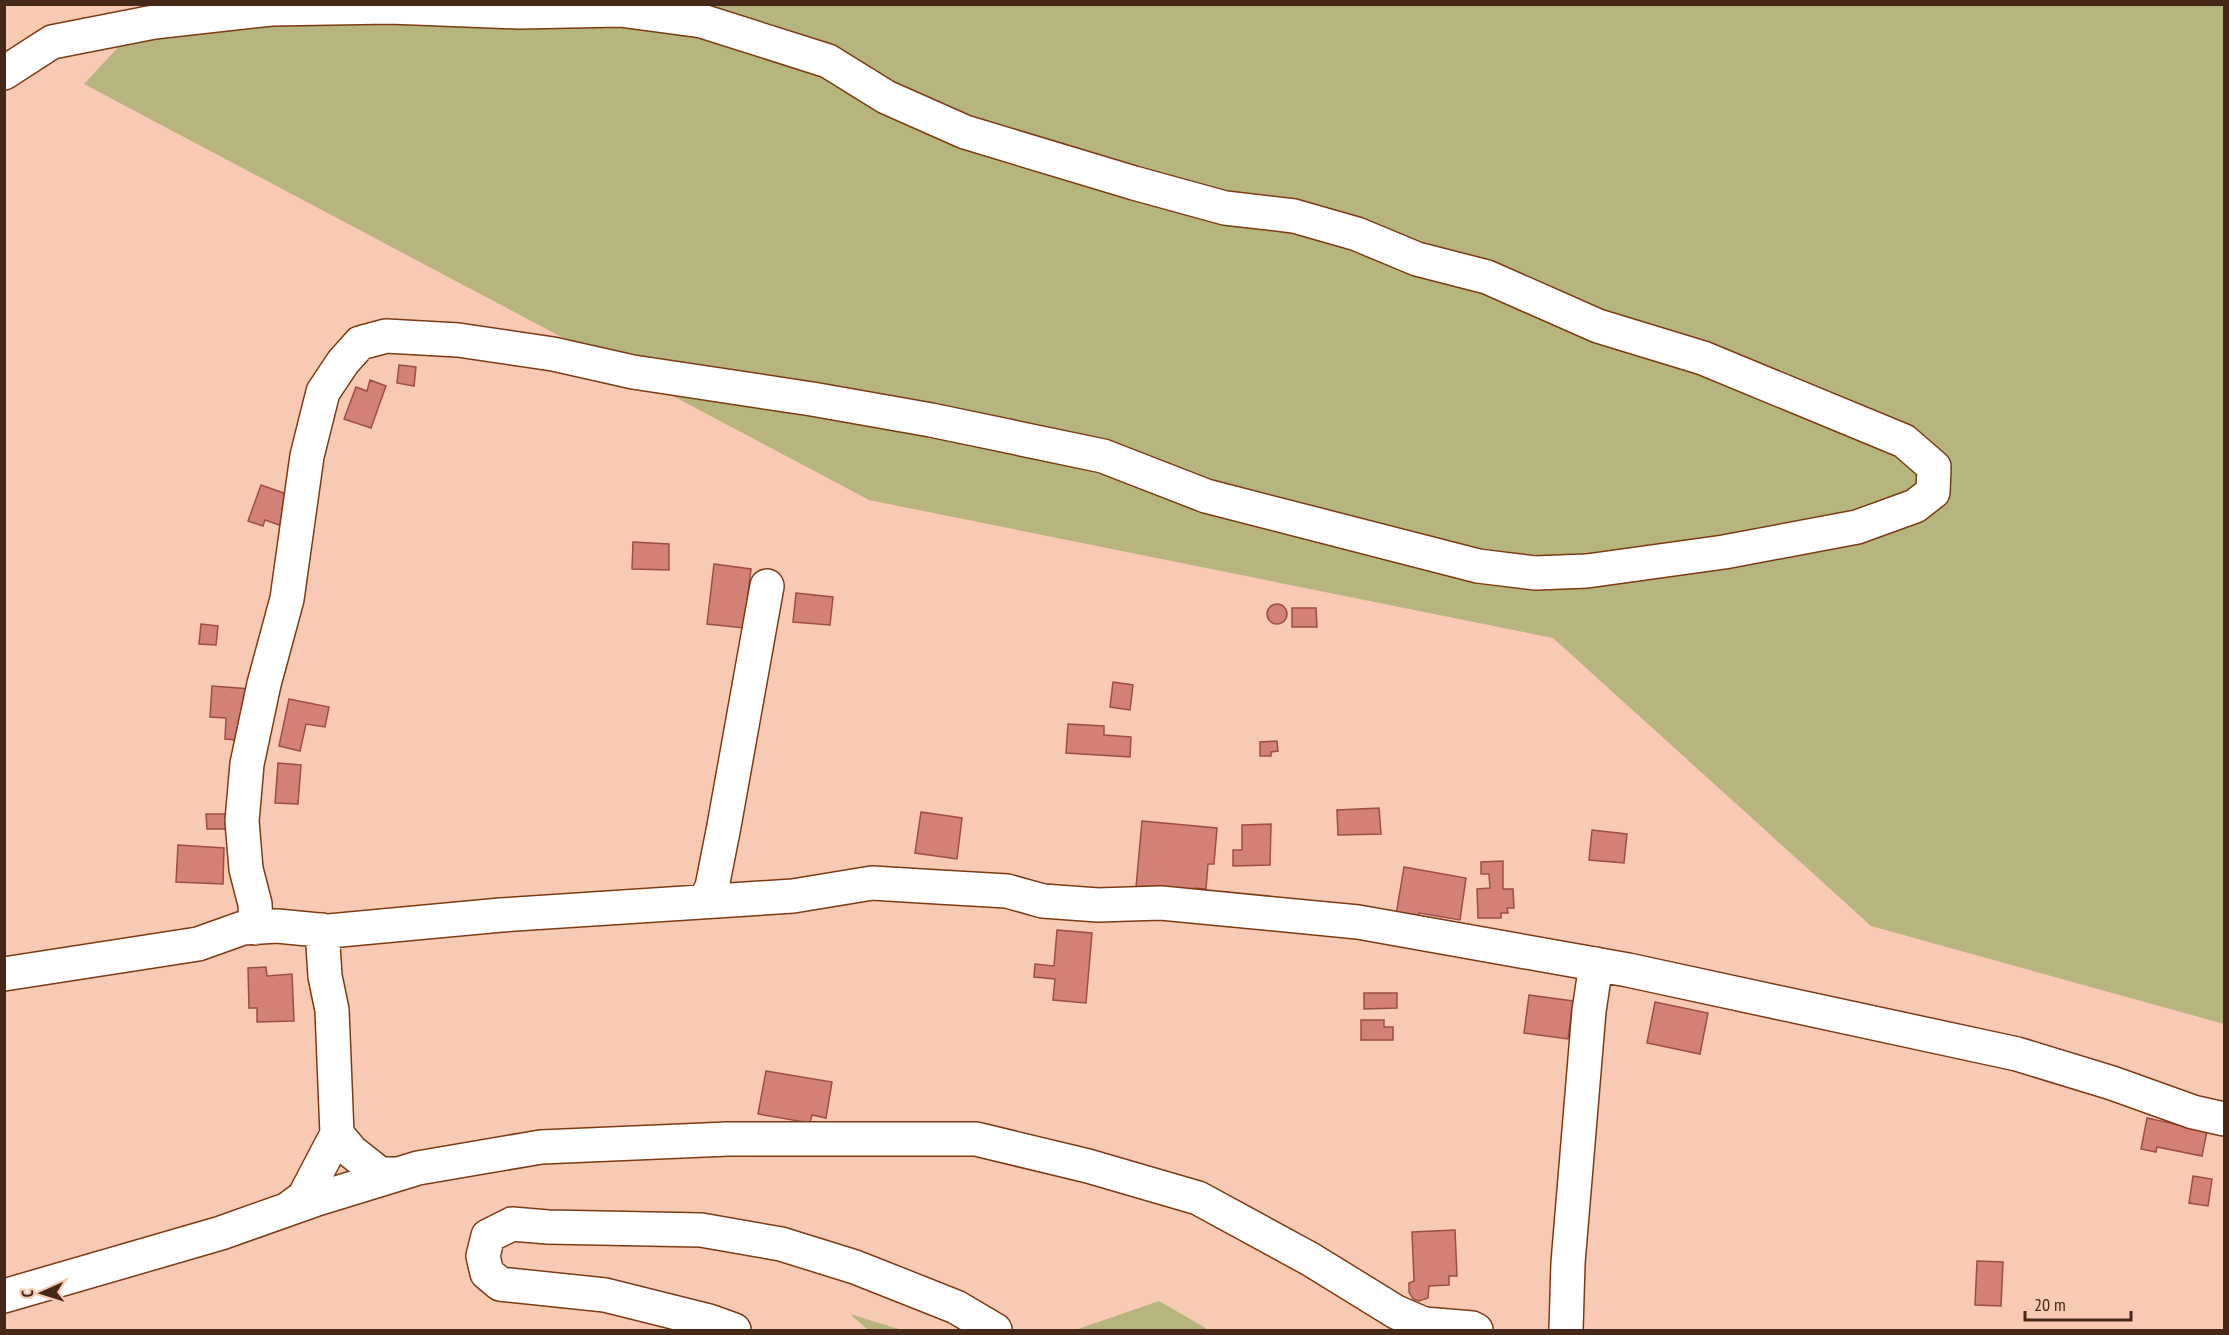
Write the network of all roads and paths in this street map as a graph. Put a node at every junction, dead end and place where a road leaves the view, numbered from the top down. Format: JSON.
{"nodes":[{"id":1,"x":4,"y":73,"type":"edge"},
{"id":2,"x":767,"y":586,"type":"dead end"},
{"id":3,"x":705,"y":901,"type":"junction"},
{"id":4,"x":256,"y":928,"type":"junction"},
{"id":5,"x":322,"y":930,"type":"junction"},
{"id":6,"x":1596,"y":964,"type":"junction"},
{"id":7,"x":4,"y":974,"type":"edge"},
{"id":8,"x":2224,"y":1119,"type":"edge"},
{"id":9,"x":337,"y":1134,"type":"junction"},
{"id":10,"x":398,"y":1174,"type":"junction"},
{"id":11,"x":287,"y":1210,"type":"junction"},
{"id":12,"x":4,"y":1296,"type":"edge"},
{"id":13,"x":734,"y":1330,"type":"edge"},
{"id":14,"x":995,"y":1330,"type":"edge"},
{"id":15,"x":1476,"y":1330,"type":"edge"},
{"id":16,"x":1566,"y":1330,"type":"edge"}],
"edges":[{"from":1,"to":4,"type":"street"},
{"from":2,"to":3,"type":"street"},
{"from":3,"to":5,"type":"street"},
{"from":3,"to":6,"type":"street"},
{"from":4,"to":5,"type":"street"},
{"from":4,"to":7,"type":"street"},
{"from":5,"to":9,"type":"street"},
{"from":6,"to":8,"type":"street"},
{"from":6,"to":16,"type":"street"},
{"from":9,"to":10,"type":"street"},
{"from":9,"to":11,"type":"street"},
{"from":10,"to":11,"type":"street"},
{"from":10,"to":15,"type":"street"},
{"from":11,"to":12,"type":"street"},
{"from":13,"to":14,"type":"street"}]}
